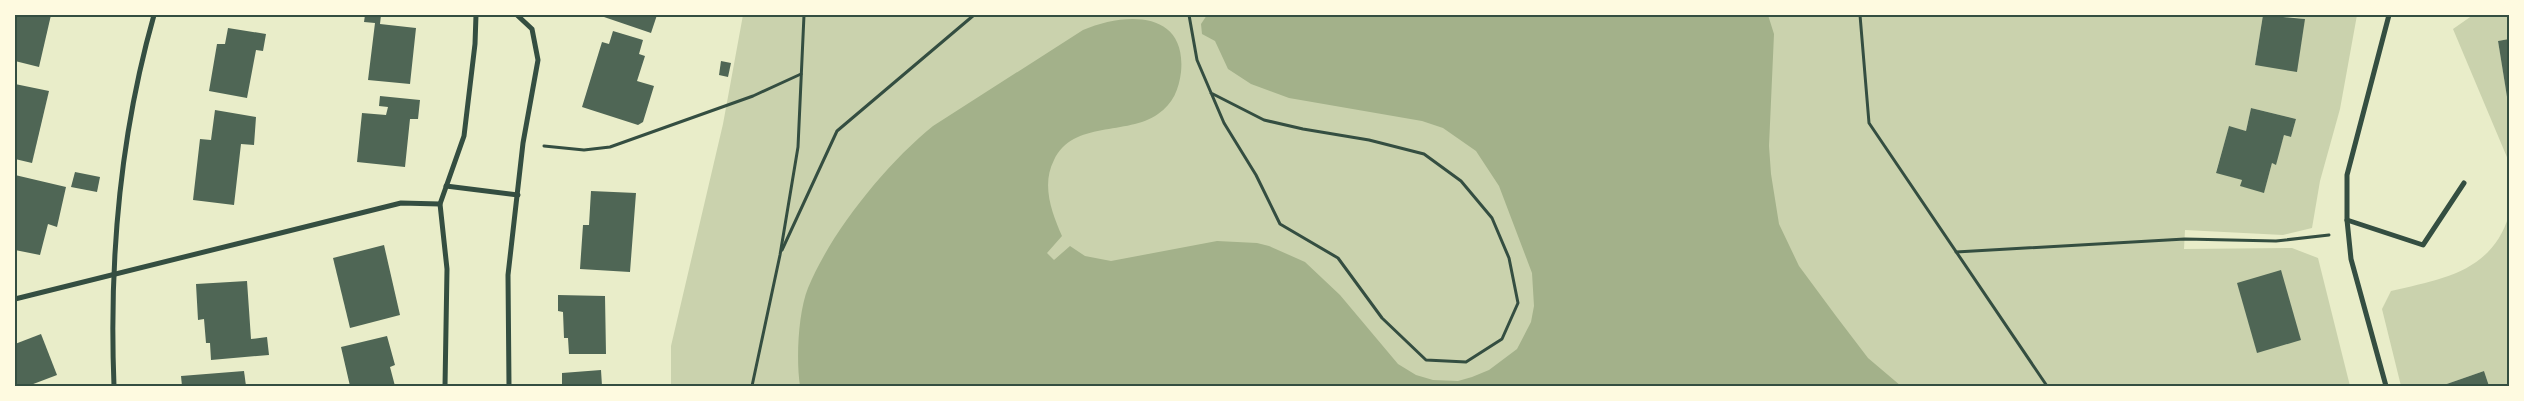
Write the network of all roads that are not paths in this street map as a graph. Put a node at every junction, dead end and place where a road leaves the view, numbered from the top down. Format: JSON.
{"nodes":[{"id":1,"x":154,"y":15,"type":"edge"},
{"id":2,"x":476,"y":15,"type":"edge"},
{"id":3,"x":518,"y":15,"type":"edge"},
{"id":4,"x":2389,"y":15,"type":"edge"},
{"id":5,"x":2464,"y":183,"type":"dead end"},
{"id":6,"x":446,"y":186,"type":"junction"},
{"id":7,"x":518,"y":195,"type":"junction"},
{"id":8,"x":440,"y":204,"type":"junction"},
{"id":9,"x":2347,"y":220,"type":"junction"},
{"id":10,"x":114,"y":275,"type":"junction"},
{"id":11,"x":15,"y":299,"type":"edge"},
{"id":12,"x":114,"y":386,"type":"edge"},
{"id":13,"x":445,"y":386,"type":"edge"},
{"id":14,"x":509,"y":386,"type":"edge"},
{"id":15,"x":2386,"y":386,"type":"edge"}],
"edges":[{"from":1,"to":10,"type":"street"},
{"from":2,"to":6,"type":"street"},
{"from":3,"to":7,"type":"street"},
{"from":4,"to":9,"type":"street"},
{"from":5,"to":9,"type":"street"},
{"from":6,"to":7,"type":"street"},
{"from":6,"to":8,"type":"street"},
{"from":7,"to":14,"type":"street"},
{"from":8,"to":10,"type":"street"},
{"from":8,"to":13,"type":"street"},
{"from":9,"to":15,"type":"street"},
{"from":10,"to":11,"type":"street"},
{"from":10,"to":12,"type":"street"}]}
